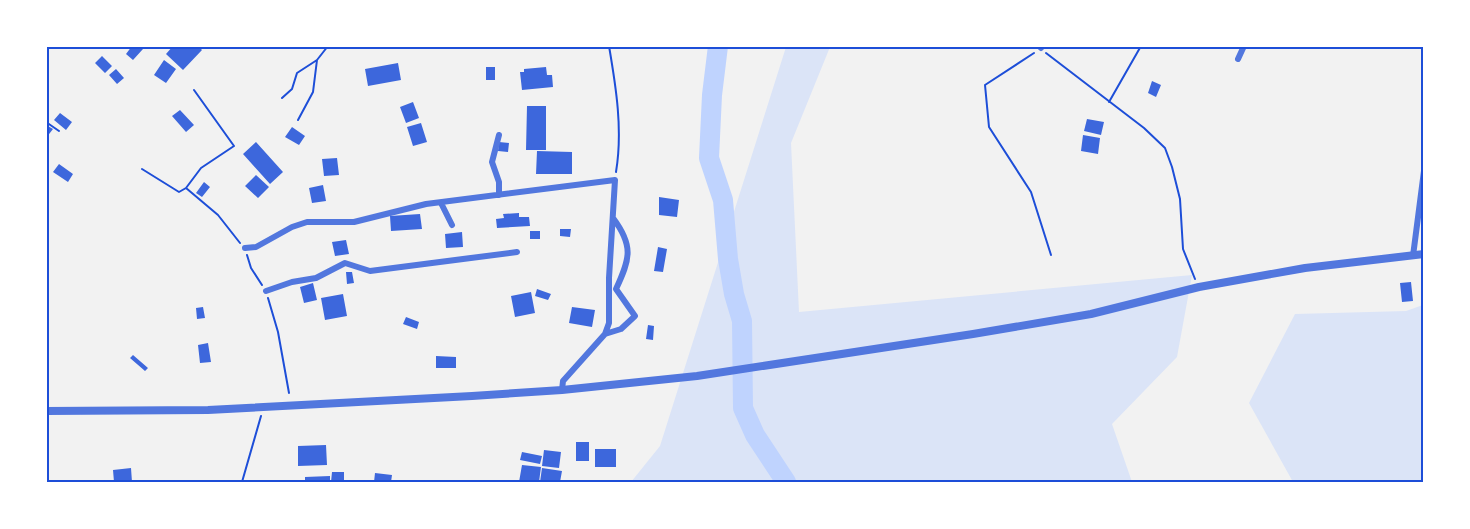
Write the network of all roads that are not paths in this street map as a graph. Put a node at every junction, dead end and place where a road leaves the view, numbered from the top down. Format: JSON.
{"nodes":[{"id":1,"x":1244,"y":46,"type":"edge"},
{"id":2,"x":1238,"y":59,"type":"dead end"},
{"id":3,"x":500,"y":135,"type":"dead end"},
{"id":4,"x":1424,"y":171,"type":"edge"},
{"id":5,"x":499,"y":195,"type":"junction"},
{"id":6,"x":441,"y":203,"type":"junction"},
{"id":7,"x":612,"y":217,"type":"junction"},
{"id":8,"x":453,"y":225,"type":"dead end"},
{"id":9,"x":244,"y":248,"type":"road end"},
{"id":10,"x":517,"y":252,"type":"dead end"},
{"id":11,"x":1424,"y":255,"type":"edge"},
{"id":12,"x":1413,"y":256,"type":"junction"},
{"id":13,"x":266,"y":291,"type":"road end"},
{"id":14,"x":605,"y":334,"type":"junction"},
{"id":15,"x":562,"y":390,"type":"junction"},
{"id":16,"x":46,"y":411,"type":"edge"}],
"edges":[{"from":1,"to":2,"type":"street"},
{"from":3,"to":5,"type":"street"},
{"from":4,"to":12,"type":"street"},
{"from":5,"to":6,"type":"street"},
{"from":5,"to":7,"type":"street"},
{"from":6,"to":8,"type":"street"},
{"from":6,"to":9,"type":"street"},
{"from":7,"to":14,"type":"street"},
{"from":7,"to":14,"type":"street"},
{"from":10,"to":13,"type":"street"},
{"from":11,"to":12,"type":"street"},
{"from":12,"to":15,"type":"street"},
{"from":14,"to":15,"type":"street"},
{"from":15,"to":16,"type":"street"}]}
